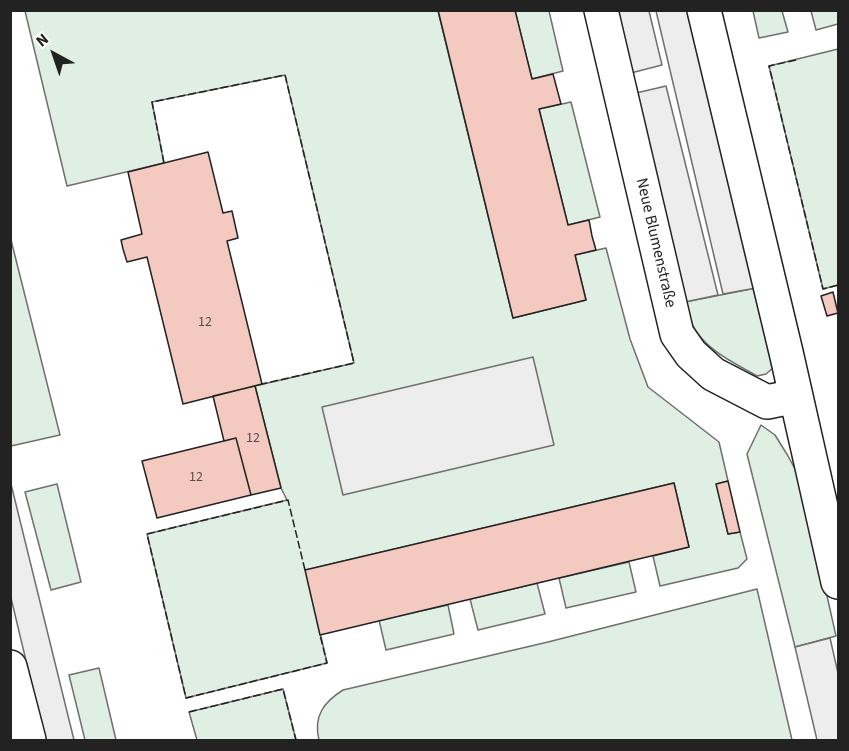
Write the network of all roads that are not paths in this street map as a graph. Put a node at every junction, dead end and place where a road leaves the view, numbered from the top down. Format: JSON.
{"nodes":[{"id":1,"x":601,"y":10,"type":"edge"},
{"id":2,"x":704,"y":10,"type":"edge"},
{"id":3,"x":796,"y":396,"type":"junction"},
{"id":4,"x":838,"y":582,"type":"edge"},
{"id":5,"x":10,"y":667,"type":"edge"},
{"id":6,"x":29,"y":741,"type":"edge"}],
"edges":[{"from":1,"to":3,"type":"street","name":"Neue Blumenstraße"},
{"from":2,"to":3,"type":"street"},
{"from":3,"to":4,"type":"street"},
{"from":5,"to":6,"type":"street"}]}
